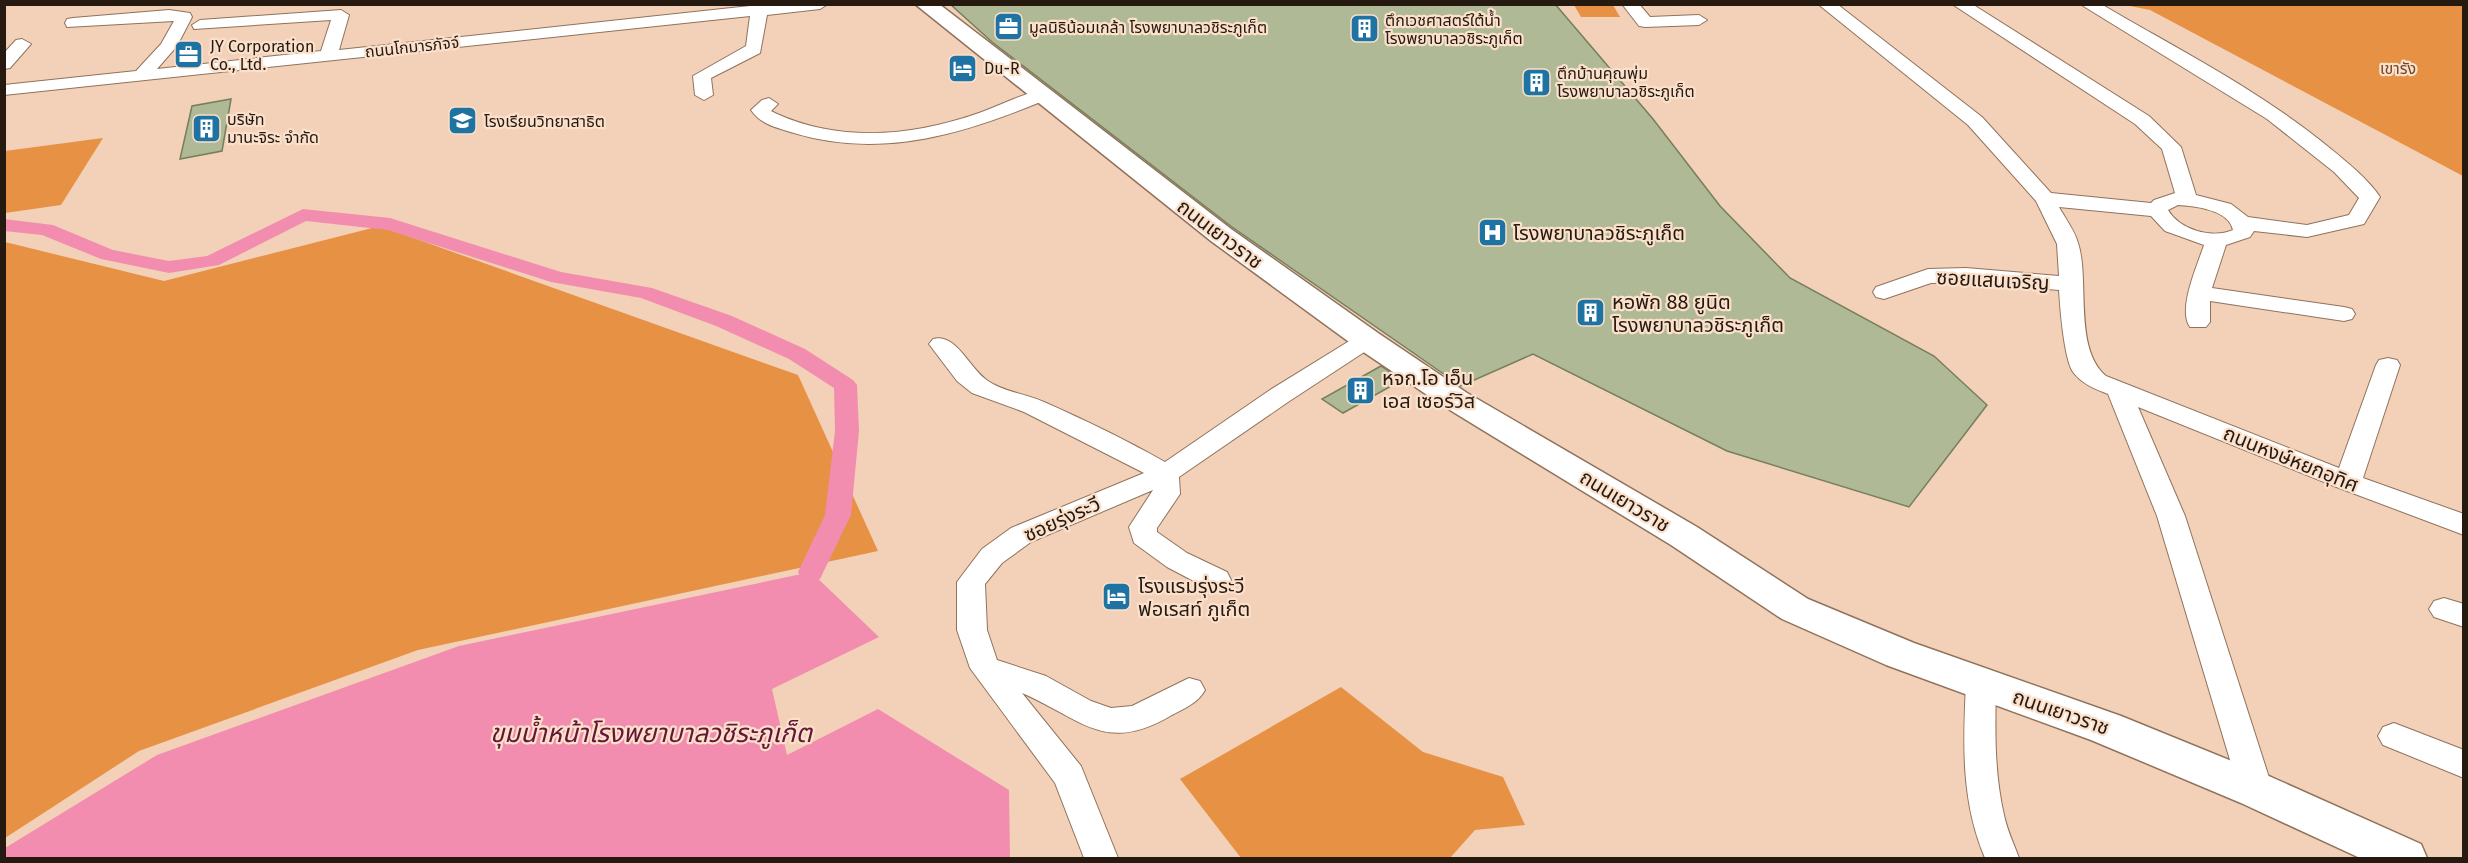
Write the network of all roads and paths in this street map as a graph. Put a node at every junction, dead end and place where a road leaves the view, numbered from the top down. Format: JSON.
{"nodes":[{"id":1,"x":820,"y":4,"type":"edge"},
{"id":2,"x":925,"y":4,"type":"edge"},
{"id":3,"x":1630,"y":4,"type":"edge"},
{"id":4,"x":1826,"y":4,"type":"edge"},
{"id":5,"x":1960,"y":4,"type":"edge"},
{"id":6,"x":2088,"y":4,"type":"edge"},
{"id":7,"x":759,"y":11,"type":"junction"},
{"id":8,"x":1699,"y":20,"type":"dead end"},
{"id":9,"x":73,"y":23,"type":"dead end"},
{"id":10,"x":200,"y":25,"type":"dead end"},
{"id":11,"x":22,"y":44,"type":"dead end"},
{"id":12,"x":328,"y":56,"type":"junction"},
{"id":13,"x":4,"y":64,"type":"edge"},
{"id":14,"x":142,"y":75,"type":"junction"},
{"id":15,"x":4,"y":90,"type":"edge"},
{"id":16,"x":1044,"y":94,"type":"junction"},
{"id":17,"x":704,"y":95,"type":"dead end"},
{"id":18,"x":769,"y":104,"type":"dead end"},
{"id":19,"x":2044,"y":199,"type":"junction"},
{"id":20,"x":2187,"y":199,"type":"junction"},
{"id":21,"x":2158,"y":210,"type":"junction"},
{"id":22,"x":2242,"y":223,"type":"junction"},
{"id":23,"x":2217,"y":239,"type":"junction"},
{"id":24,"x":2069,"y":284,"type":"junction"},
{"id":25,"x":1884,"y":292,"type":"dead end"},
{"id":26,"x":2199,"y":293,"type":"junction"},
{"id":27,"x":2344,"y":314,"type":"dead end"},
{"id":28,"x":2199,"y":322,"type":"dead end"},
{"id":29,"x":1366,"y":340,"type":"junction"},
{"id":30,"x":941,"y":344,"type":"dead end"},
{"id":31,"x":2388,"y":365,"type":"dead end"},
{"id":32,"x":2120,"y":391,"type":"junction"},
{"id":33,"x":1166,"y":474,"type":"junction"},
{"id":34,"x":2348,"y":483,"type":"junction"},
{"id":35,"x":2463,"y":525,"type":"edge"},
{"id":36,"x":1217,"y":580,"type":"dead end"},
{"id":37,"x":985,"y":668,"type":"junction"},
{"id":38,"x":1981,"y":684,"type":"junction"},
{"id":39,"x":1189,"y":690,"type":"dead end"},
{"id":40,"x":2394,"y":736,"type":"dead end"},
{"id":41,"x":2463,"y":764,"type":"edge"},
{"id":42,"x":2256,"y":790,"type":"junction"},
{"id":43,"x":1101,"y":858,"type":"edge"},
{"id":44,"x":2002,"y":858,"type":"edge"},
{"id":45,"x":2405,"y":858,"type":"edge"}],
"edges":[{"from":1,"to":7,"type":"street","name":"ถนนโกมารภัจจ์"},
{"from":2,"to":16,"type":"main road","name":"ถนนเยาวราช"},
{"from":3,"to":8,"type":"street"},
{"from":4,"to":19,"type":"street","name":"ถนนหงษ์หยกอุทิศ"},
{"from":5,"to":20,"type":"street"},
{"from":6,"to":22,"type":"street"},
{"from":7,"to":12,"type":"street","name":"ถนนโกมารภัจจ์"},
{"from":7,"to":17,"type":"street"},
{"from":9,"to":14,"type":"street"},
{"from":10,"to":12,"type":"street"},
{"from":11,"to":13,"type":"street"},
{"from":12,"to":14,"type":"street","name":"ถนนโกมารภัจจ์"},
{"from":14,"to":15,"type":"street","name":"ถนนโกมารภัจจ์"},
{"from":16,"to":18,"type":"street"},
{"from":16,"to":29,"type":"main road","name":"ถนนเยาวราช"},
{"from":19,"to":21,"type":"street"},
{"from":19,"to":24,"type":"street","name":"ถนนหงษ์หยกอุทิศ"},
{"from":20,"to":21,"type":"street"},
{"from":20,"to":22,"type":"street"},
{"from":21,"to":23,"type":"street"},
{"from":22,"to":23,"type":"street"},
{"from":23,"to":26,"type":"street"},
{"from":24,"to":25,"type":"street","name":"ซอยแสนเจริญ"},
{"from":24,"to":32,"type":"street","name":"ถนนหงษ์หยกอุทิศ"},
{"from":26,"to":27,"type":"street"},
{"from":26,"to":28,"type":"street"},
{"from":29,"to":33,"type":"street","name":"ซอยรุ่งระวี"},
{"from":29,"to":38,"type":"main road","name":"ถนนเยาวราช"},
{"from":30,"to":33,"type":"street"},
{"from":31,"to":34,"type":"street"},
{"from":32,"to":34,"type":"street","name":"ถนนหงษ์หยกอุทิศ"},
{"from":32,"to":42,"type":"street"},
{"from":33,"to":36,"type":"street"},
{"from":33,"to":37,"type":"street","name":"ซอยรุ่งระวี"},
{"from":34,"to":35,"type":"street","name":"ถนนหงษ์หยกอุทิศ"},
{"from":37,"to":39,"type":"street"},
{"from":37,"to":43,"type":"street","name":"ซอยรุ่งระวี"},
{"from":38,"to":42,"type":"main road","name":"ถนนเยาวราช"},
{"from":38,"to":44,"type":"street"},
{"from":40,"to":41,"type":"street"},
{"from":42,"to":45,"type":"main road","name":"ถนนเยาวราช"}]}
